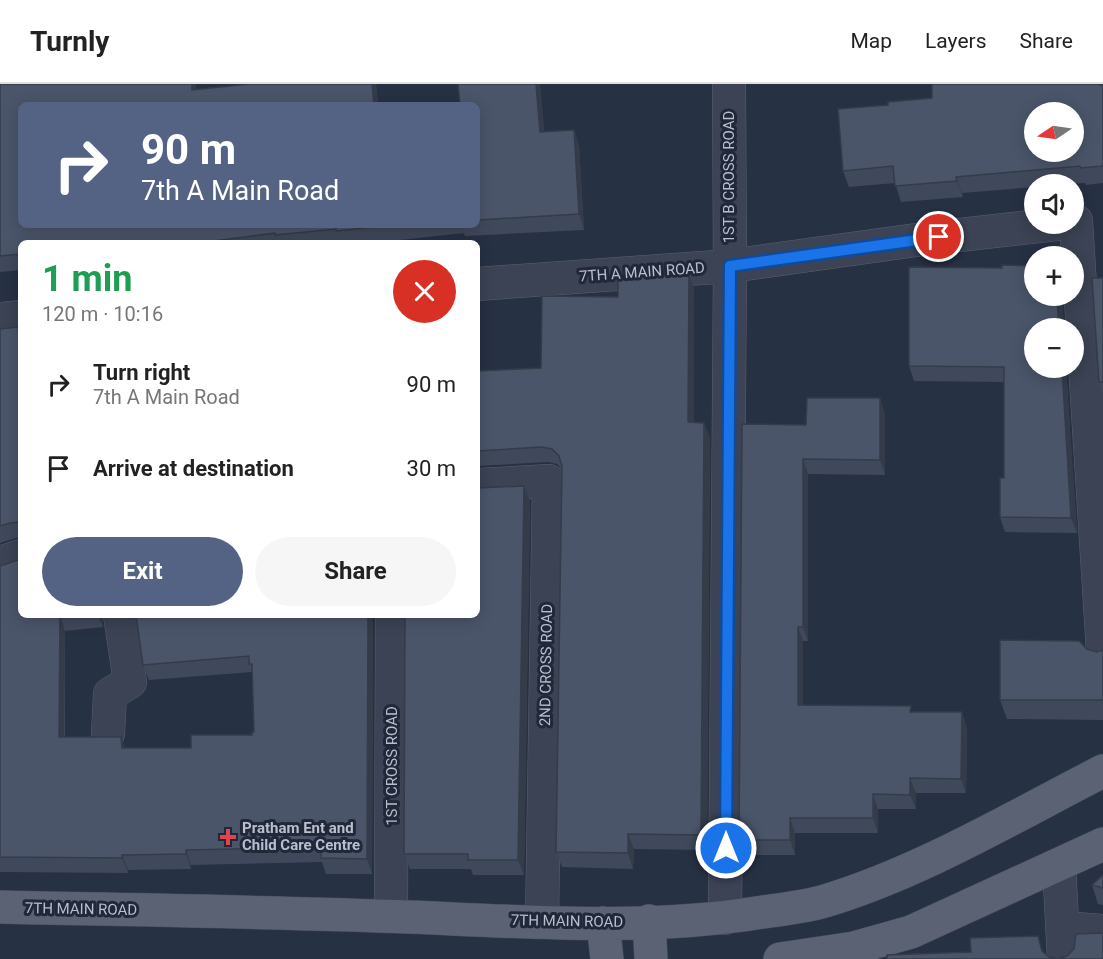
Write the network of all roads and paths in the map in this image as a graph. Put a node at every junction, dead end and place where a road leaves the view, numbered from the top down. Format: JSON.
{"nodes":[{"id":1,"x":729,"y":84,"type":"edge"},
{"id":2,"x":1024,"y":227,"type":"edge"},
{"id":3,"x":1078,"y":234,"type":"edge"},
{"id":4,"x":730,"y":266,"type":"junction"},
{"id":5,"x":480,"y":284,"type":"edge"},
{"id":6,"x":18,"y":317,"type":"edge"},
{"id":7,"x":0,"y":319,"type":"edge"},
{"id":8,"x":480,"y":485,"type":"edge"},
{"id":9,"x":18,"y":557,"type":"edge"},
{"id":10,"x":0,"y":562,"type":"edge"},
{"id":11,"x":120,"y":618,"type":"edge"},
{"id":12,"x":392,"y":618,"type":"edge"},
{"id":13,"x":1103,"y":652,"type":"edge"},
{"id":14,"x":108,"y":734,"type":"edge"},
{"id":15,"x":1103,"y":771,"type":"edge"},
{"id":16,"x":1103,"y":844,"type":"edge"},
{"id":17,"x":1059,"y":865,"type":"junction"},
{"id":18,"x":0,"y":907,"type":"edge"},
{"id":19,"x":391,"y":916,"type":"junction"},
{"id":20,"x":725,"y":918,"type":"junction"},
{"id":21,"x":650,"y":921,"type":"junction"},
{"id":22,"x":542,"y":922,"type":"junction"},
{"id":23,"x":603,"y":923,"type":"junction"},
{"id":24,"x":1103,"y":932,"type":"edge"},
{"id":25,"x":1063,"y":944,"type":"edge"},
{"id":26,"x":854,"y":953,"type":"edge"},
{"id":27,"x":607,"y":959,"type":"edge"},
{"id":28,"x":651,"y":959,"type":"edge"},
{"id":29,"x":780,"y":959,"type":"edge"}],
"edges":[{"from":1,"to":4,"type":"street","name":"1ST B CROSS ROAD"},
{"from":2,"to":4,"type":"street","name":"7TH A MAIN ROAD"},
{"from":3,"to":13,"type":"street"},
{"from":4,"to":5,"type":"street","name":"7TH A MAIN ROAD"},
{"from":4,"to":20,"type":"street","name":"1ST B CROSS ROAD"},
{"from":6,"to":7,"type":"street"},
{"from":8,"to":22,"type":"street","name":"2ND CROSS ROAD"},
{"from":9,"to":10,"type":"street"},
{"from":11,"to":14,"type":"street"},
{"from":12,"to":19,"type":"street","name":"1ST CROSS ROAD"},
{"from":15,"to":20,"type":"main road","name":"7TH MAIN ROAD"},
{"from":16,"to":17,"type":"main road"},
{"from":17,"to":25,"type":"street"},
{"from":17,"to":26,"type":"main road"},
{"from":18,"to":19,"type":"main road","name":"7TH MAIN ROAD"},
{"from":19,"to":22,"type":"main road","name":"7TH MAIN ROAD"},
{"from":20,"to":21,"type":"main road","name":"7TH MAIN ROAD"},
{"from":21,"to":23,"type":"main road","name":"7TH MAIN ROAD"},
{"from":21,"to":28,"type":"main road"},
{"from":22,"to":23,"type":"main road","name":"7TH MAIN ROAD"},
{"from":23,"to":27,"type":"main road"},
{"from":24,"to":25,"type":"street"},
{"from":26,"to":29,"type":"main road"}]}
